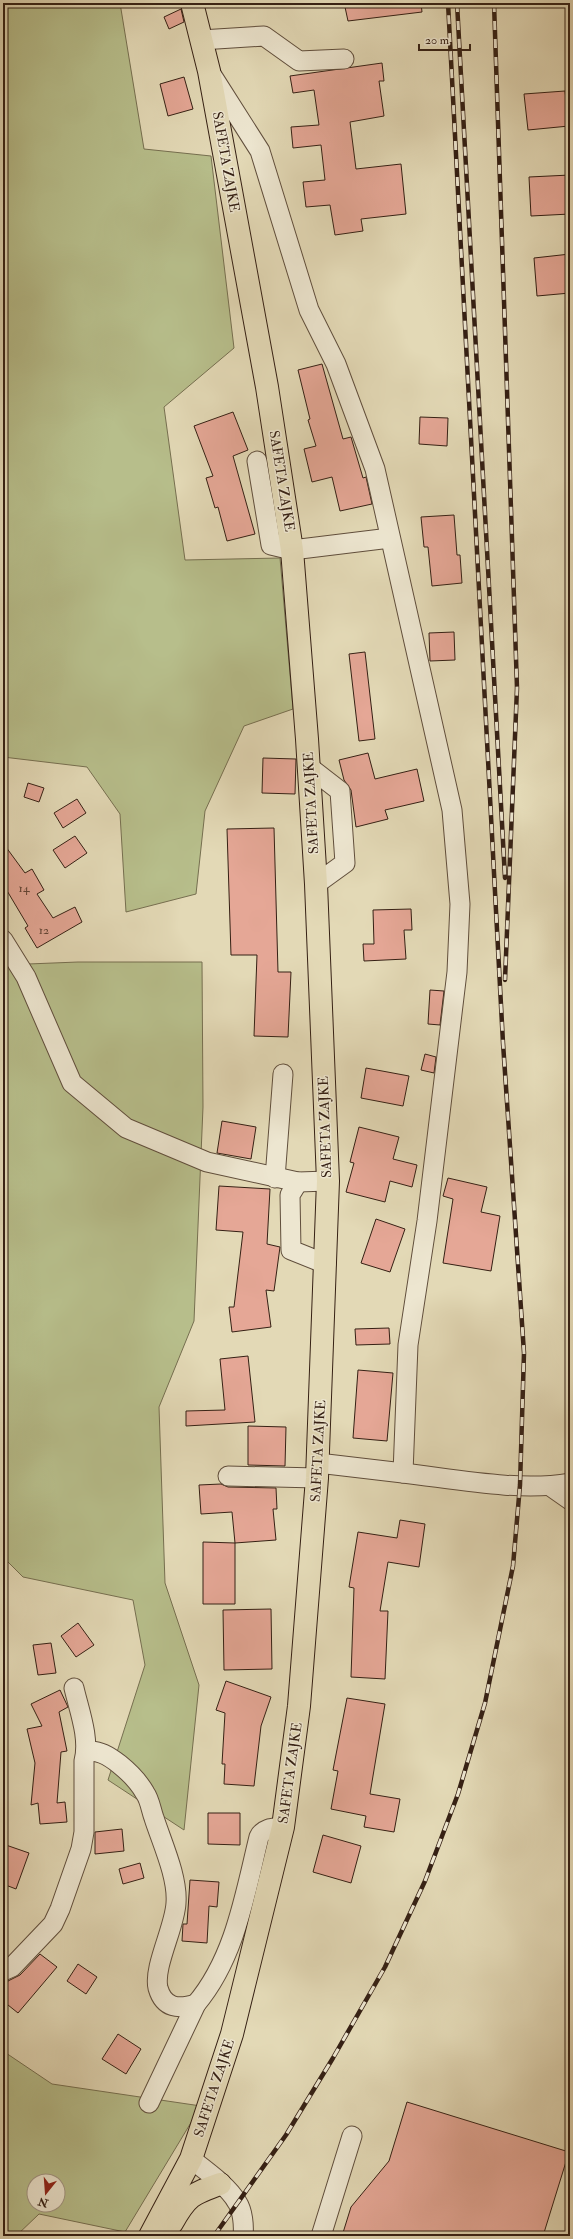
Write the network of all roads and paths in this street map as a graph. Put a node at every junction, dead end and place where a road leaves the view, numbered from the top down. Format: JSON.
{"nodes":[{"id":1,"x":192,"y":3,"type":"edge"},
{"id":2,"x":201,"y":40,"type":"junction"},
{"id":3,"x":344,"y":59,"type":"dead end"},
{"id":4,"x":209,"y":71,"type":"junction"},
{"id":5,"x":258,"y":461,"type":"dead end"},
{"id":6,"x":390,"y":538,"type":"junction"},
{"id":7,"x":292,"y":550,"type":"junction"},
{"id":8,"x":309,"y":767,"type":"junction"},
{"id":9,"x":316,"y":884,"type":"junction"},
{"id":10,"x":3,"y":940,"type":"edge"},
{"id":11,"x":283,"y":1074,"type":"dead end"},
{"id":12,"x":275,"y":1178,"type":"junction"},
{"id":13,"x":328,"y":1181,"type":"junction"},
{"id":14,"x":298,"y":1182,"type":"junction"},
{"id":15,"x":326,"y":1264,"type":"junction"},
{"id":16,"x":318,"y":1471,"type":"junction"},
{"id":17,"x":404,"y":1473,"type":"junction"},
{"id":18,"x":228,"y":1476,"type":"dead end"},
{"id":19,"x":570,"y":1483,"type":"edge"},
{"id":20,"x":550,"y":1486,"type":"junction"},
{"id":21,"x":570,"y":1500,"type":"edge"},
{"id":22,"x":74,"y":1688,"type":"dead end"},
{"id":23,"x":87,"y":1752,"type":"junction"},
{"id":24,"x":283,"y":1826,"type":"junction"},
{"id":25,"x":3,"y":1971,"type":"edge"},
{"id":26,"x":196,"y":2004,"type":"junction"},
{"id":27,"x":149,"y":2103,"type":"dead end"},
{"id":28,"x":352,"y":2136,"type":"dead end"},
{"id":29,"x":191,"y":2159,"type":"junction"},
{"id":30,"x":220,"y":2184,"type":"junction"},
{"id":31,"x":150,"y":2236,"type":"edge"},
{"id":32,"x":165,"y":2236,"type":"edge"},
{"id":33,"x":244,"y":2236,"type":"edge"},
{"id":34,"x":321,"y":2236,"type":"edge"}],
"edges":[{"from":1,"to":2,"type":"main road","name":"SAFETA ZAJKE"},
{"from":2,"to":3,"type":"street"},
{"from":2,"to":4,"type":"main road","name":"SAFETA ZAJKE"},
{"from":4,"to":6,"type":"street"},
{"from":4,"to":7,"type":"main road","name":"SAFETA ZAJKE"},
{"from":5,"to":7,"type":"street"},
{"from":6,"to":7,"type":"street"},
{"from":6,"to":17,"type":"street"},
{"from":7,"to":8,"type":"main road","name":"SAFETA ZAJKE"},
{"from":8,"to":9,"type":"main road","name":"SAFETA ZAJKE"},
{"from":8,"to":9,"type":"street"},
{"from":9,"to":13,"type":"main road","name":"SAFETA ZAJKE"},
{"from":10,"to":12,"type":"street"},
{"from":11,"to":12,"type":"street"},
{"from":12,"to":14,"type":"street"},
{"from":13,"to":14,"type":"street"},
{"from":13,"to":15,"type":"main road","name":"SAFETA ZAJKE"},
{"from":14,"to":15,"type":"street"},
{"from":15,"to":16,"type":"main road","name":"SAFETA ZAJKE"},
{"from":16,"to":17,"type":"street"},
{"from":16,"to":18,"type":"street"},
{"from":16,"to":24,"type":"main road","name":"SAFETA ZAJKE"},
{"from":17,"to":20,"type":"street"},
{"from":19,"to":20,"type":"street"},
{"from":20,"to":21,"type":"street"},
{"from":22,"to":23,"type":"street"},
{"from":23,"to":25,"type":"street"},
{"from":23,"to":26,"type":"street"},
{"from":24,"to":26,"type":"street"},
{"from":24,"to":29,"type":"main road","name":"SAFETA ZAJKE"},
{"from":26,"to":27,"type":"street"},
{"from":28,"to":34,"type":"street"},
{"from":29,"to":30,"type":"street"},
{"from":29,"to":31,"type":"main road","name":"SAFETA ZAJKE"},
{"from":30,"to":32,"type":"main road"},
{"from":30,"to":33,"type":"street"}]}
